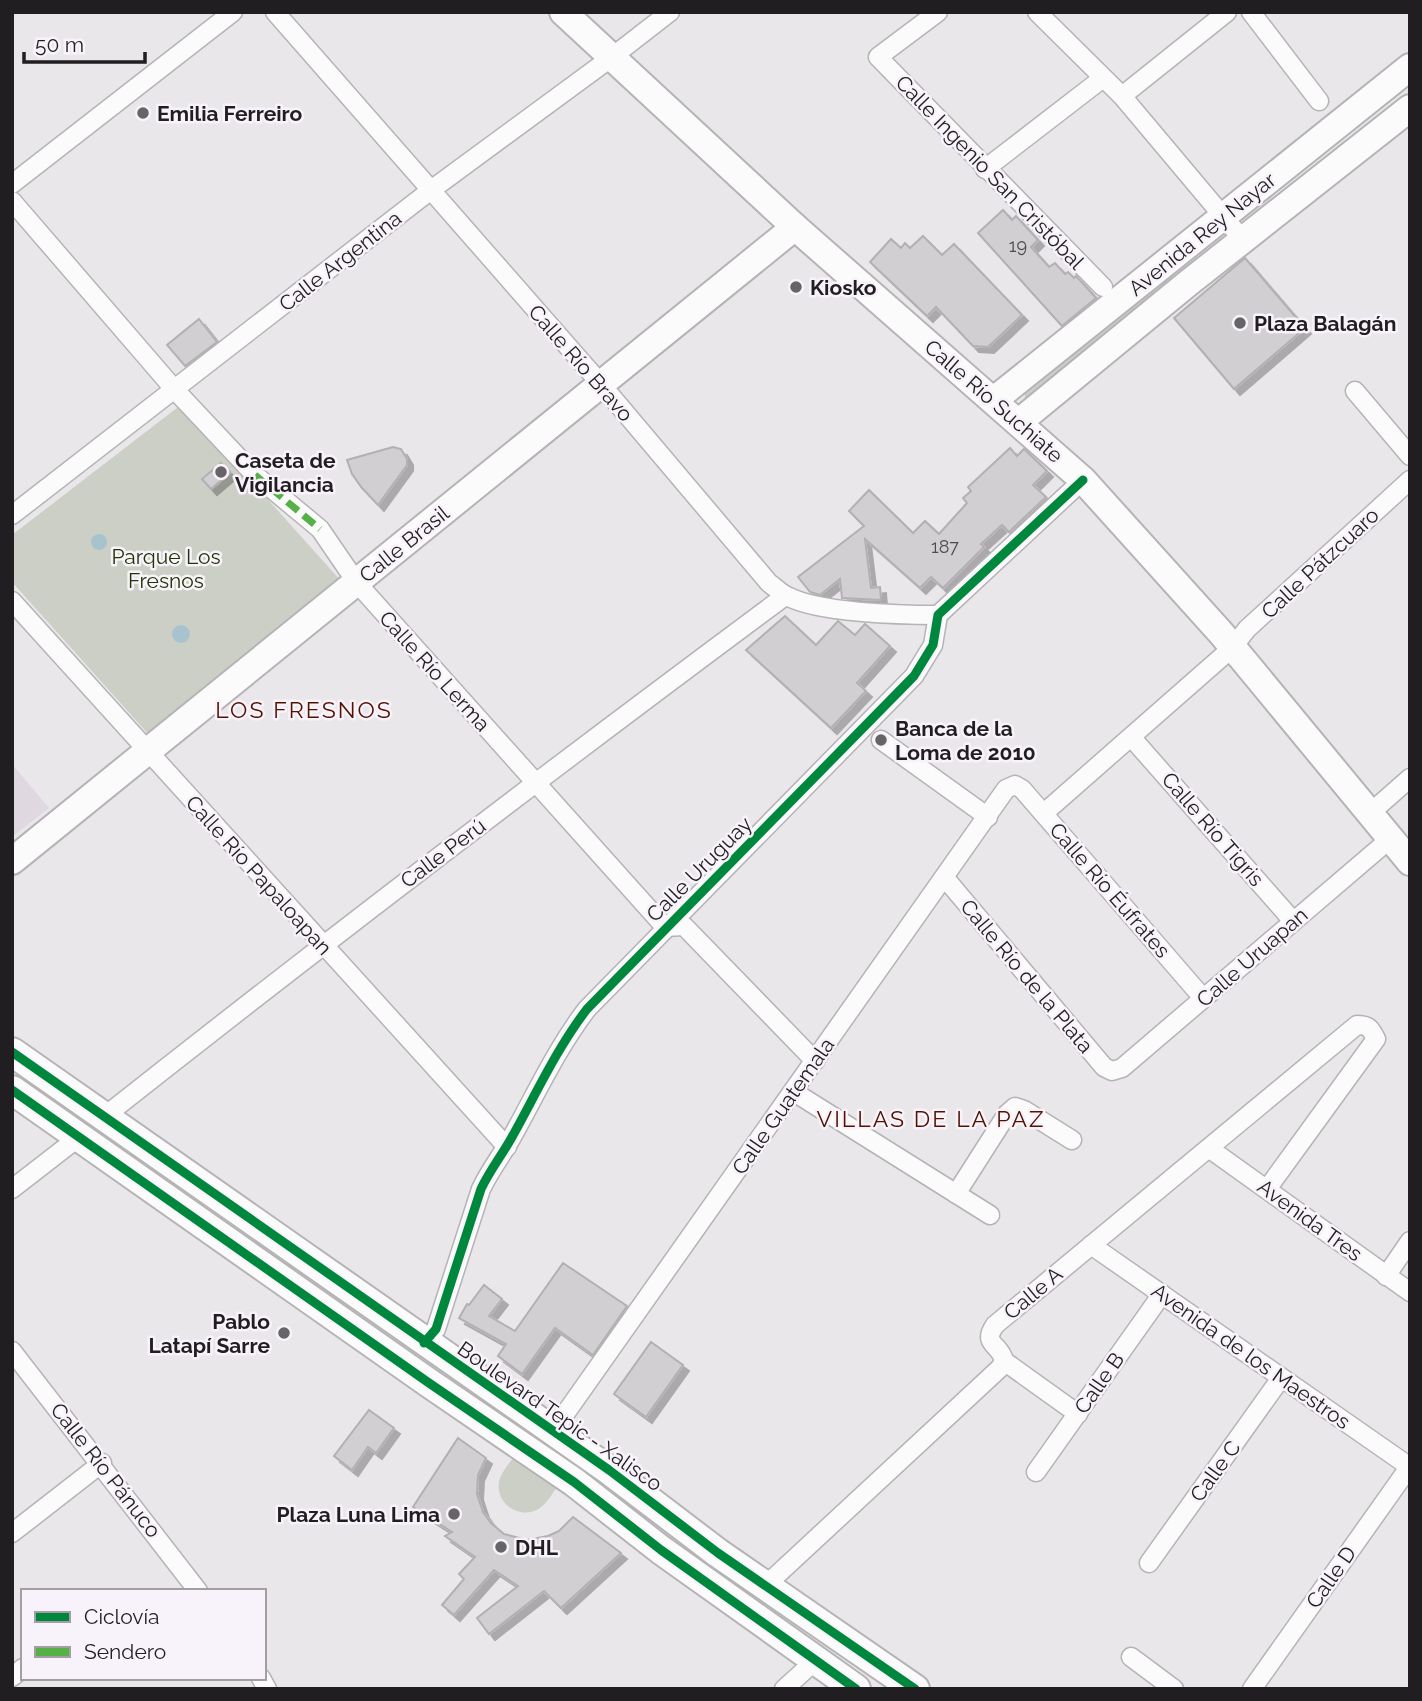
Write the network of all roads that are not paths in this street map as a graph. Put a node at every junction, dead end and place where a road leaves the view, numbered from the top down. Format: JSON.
{"nodes":[{"id":1,"x":233,"y":12,"type":"edge"},
{"id":2,"x":275,"y":12,"type":"edge"},
{"id":3,"x":563,"y":12,"type":"edge"},
{"id":4,"x":670,"y":12,"type":"edge"},
{"id":5,"x":938,"y":12,"type":"edge"},
{"id":6,"x":1037,"y":12,"type":"edge"},
{"id":7,"x":1227,"y":12,"type":"edge"},
{"id":8,"x":1251,"y":12,"type":"edge"},
{"id":9,"x":612,"y":57,"type":"junction"},
{"id":10,"x":1410,"y":67,"type":"edge"},
{"id":11,"x":1103,"y":78,"type":"junction"},
{"id":12,"x":1122,"y":96,"type":"junction"},
{"id":13,"x":1320,"y":101,"type":"dead end"},
{"id":14,"x":1410,"y":108,"type":"edge"},
{"id":15,"x":985,"y":169,"type":"junction"},
{"id":16,"x":12,"y":184,"type":"edge"},
{"id":17,"x":431,"y":190,"type":"junction"},
{"id":18,"x":12,"y":201,"type":"edge"},
{"id":19,"x":1223,"y":217,"type":"junction"},
{"id":20,"x":795,"y":227,"type":"junction"},
{"id":21,"x":1243,"y":240,"type":"junction"},
{"id":22,"x":1167,"y":261,"type":"junction"},
{"id":23,"x":1187,"y":284,"type":"junction"},
{"id":24,"x":1103,"y":287,"type":"dead end"},
{"id":25,"x":600,"y":383,"type":"junction"},
{"id":26,"x":175,"y":390,"type":"junction"},
{"id":27,"x":1355,"y":391,"type":"dead end"},
{"id":28,"x":994,"y":400,"type":"junction"},
{"id":29,"x":1019,"y":422,"type":"junction"},
{"id":30,"x":1410,"y":456,"type":"edge"},
{"id":31,"x":1083,"y":480,"type":"junction"},
{"id":32,"x":1410,"y":480,"type":"edge"},
{"id":33,"x":12,"y":515,"type":"edge"},
{"id":34,"x":357,"y":583,"type":"junction"},
{"id":35,"x":785,"y":596,"type":"junction"},
{"id":36,"x":12,"y":601,"type":"edge"},
{"id":37,"x":939,"y":615,"type":"junction"},
{"id":38,"x":1232,"y":648,"type":"junction"},
{"id":39,"x":1132,"y":738,"type":"junction"},
{"id":40,"x":881,"y":740,"type":"dead end"},
{"id":41,"x":148,"y":753,"type":"junction"},
{"id":42,"x":1410,"y":778,"type":"edge"},
{"id":43,"x":534,"y":783,"type":"junction"},
{"id":44,"x":1015,"y":785,"type":"joint"},
{"id":45,"x":1044,"y":813,"type":"junction"},
{"id":46,"x":1369,"y":814,"type":"junction"},
{"id":47,"x":988,"y":817,"type":"junction"},
{"id":48,"x":1390,"y":839,"type":"junction"},
{"id":49,"x":12,"y":861,"type":"edge"},
{"id":50,"x":1410,"y":862,"type":"edge"},
{"id":51,"x":945,"y":878,"type":"junction"},
{"id":52,"x":1293,"y":921,"type":"junction"},
{"id":53,"x":665,"y":927,"type":"junction"},
{"id":54,"x":323,"y":944,"type":"junction"},
{"id":55,"x":1203,"y":998,"type":"junction"},
{"id":56,"x":12,"y":1052,"type":"edge"},
{"id":57,"x":815,"y":1062,"type":"junction"},
{"id":58,"x":1112,"y":1071,"type":"joint"},
{"id":59,"x":12,"y":1090,"type":"edge"},
{"id":60,"x":794,"y":1092,"type":"junction"},
{"id":61,"x":37,"y":1107,"type":"junction"},
{"id":62,"x":105,"y":1116,"type":"junction"},
{"id":63,"x":79,"y":1137,"type":"junction"},
{"id":64,"x":1072,"y":1140,"type":"dead end"},
{"id":65,"x":507,"y":1147,"type":"junction"},
{"id":66,"x":1210,"y":1149,"type":"junction"},
{"id":67,"x":205,"y":1187,"type":"junction"},
{"id":68,"x":12,"y":1189,"type":"edge"},
{"id":69,"x":1267,"y":1189,"type":"junction"},
{"id":70,"x":956,"y":1194,"type":"junction"},
{"id":71,"x":990,"y":1215,"type":"dead end"},
{"id":72,"x":1410,"y":1241,"type":"edge"},
{"id":73,"x":1091,"y":1245,"type":"junction"},
{"id":74,"x":1386,"y":1276,"type":"junction"},
{"id":75,"x":279,"y":1277,"type":"junction"},
{"id":76,"x":1410,"y":1292,"type":"edge"},
{"id":77,"x":1162,"y":1294,"type":"junction"},
{"id":78,"x":424,"y":1343,"type":"junction"},
{"id":79,"x":12,"y":1351,"type":"edge"},
{"id":80,"x":1004,"y":1361,"type":"junction"},
{"id":81,"x":1281,"y":1378,"type":"junction"},
{"id":82,"x":1077,"y":1414,"type":"junction"},
{"id":83,"x":553,"y":1431,"type":"junction"},
{"id":84,"x":512,"y":1440,"type":"junction"},
{"id":85,"x":102,"y":1464,"type":"junction"},
{"id":86,"x":1410,"y":1466,"type":"edge"},
{"id":87,"x":609,"y":1470,"type":"junction"},
{"id":88,"x":1036,"y":1472,"type":"dead end"},
{"id":89,"x":12,"y":1533,"type":"edge"},
{"id":90,"x":661,"y":1549,"type":"junction"},
{"id":91,"x":1149,"y":1563,"type":"dead end"},
{"id":92,"x":765,"y":1586,"type":"junction"},
{"id":93,"x":196,"y":1589,"type":"edge"},
{"id":94,"x":1131,"y":1657,"type":"dead end"},
{"id":95,"x":817,"y":1660,"type":"junction"},
{"id":96,"x":912,"y":1686,"type":"edge"},
{"id":97,"x":784,"y":1689,"type":"edge"},
{"id":98,"x":856,"y":1689,"type":"edge"},
{"id":99,"x":1174,"y":1689,"type":"edge"},
{"id":100,"x":1252,"y":1689,"type":"edge"}],
"edges":[{"from":1,"to":16,"type":"street"},
{"from":2,"to":17,"type":"street","name":"Calle Río Bravo"},
{"from":3,"to":9,"type":"main road","name":"Calle Río Suchiate"},
{"from":4,"to":9,"type":"street","name":"Calle Argentina"},
{"from":5,"to":15,"type":"street","name":"Calle Ingenio San Cristóbal"},
{"from":6,"to":11,"type":"street"},
{"from":7,"to":12,"type":"street"},
{"from":8,"to":13,"type":"street"},
{"from":9,"to":17,"type":"street","name":"Calle Argentina"},
{"from":9,"to":20,"type":"main road","name":"Calle Río Suchiate"},
{"from":10,"to":19,"type":"main road","name":"Avenida Rey Nayar"},
{"from":11,"to":12,"type":"street"},
{"from":11,"to":15,"type":"street"},
{"from":12,"to":19,"type":"street"},
{"from":14,"to":21,"type":"main road","name":"Avenida Rey Nayar"},
{"from":15,"to":24,"type":"street","name":"Calle Ingenio San Cristóbal"},
{"from":17,"to":25,"type":"street","name":"Calle Río Bravo"},
{"from":17,"to":26,"type":"street","name":"Calle Argentina"},
{"from":18,"to":26,"type":"street","name":"Calle Río Lerma"},
{"from":19,"to":21,"type":"street"},
{"from":19,"to":22,"type":"main road","name":"Avenida Rey Nayar"},
{"from":20,"to":25,"type":"main road","name":"Calle Brasil"},
{"from":20,"to":28,"type":"main road","name":"Calle Río Suchiate"},
{"from":21,"to":23,"type":"main road","name":"Avenida Rey Nayar"},
{"from":22,"to":23,"type":"main road"},
{"from":22,"to":28,"type":"main road","name":"Avenida Rey Nayar"},
{"from":23,"to":29,"type":"main road","name":"Avenida Rey Nayar"},
{"from":25,"to":34,"type":"main road","name":"Calle Brasil"},
{"from":25,"to":35,"type":"street","name":"Calle Río Bravo"},
{"from":26,"to":33,"type":"street","name":"Calle Argentina"},
{"from":26,"to":34,"type":"street","name":"Calle Río Lerma"},
{"from":27,"to":30,"type":"street"},
{"from":28,"to":29,"type":"main road","name":"Calle Río Suchiate"},
{"from":29,"to":31,"type":"main road","name":"Calle Río Suchiate"},
{"from":31,"to":37,"type":"street"},
{"from":31,"to":38,"type":"main road","name":"Calle Río Suchiate"},
{"from":32,"to":38,"type":"street","name":"Calle Pátzcuaro"},
{"from":34,"to":41,"type":"main road","name":"Calle Brasil"},
{"from":34,"to":43,"type":"street","name":"Calle Río Lerma"},
{"from":35,"to":37,"type":"street","name":"Calle Río Bravo"},
{"from":35,"to":43,"type":"street","name":"Calle Perú"},
{"from":36,"to":41,"type":"street","name":"Calle Río Papaloapan"},
{"from":37,"to":53,"type":"street","name":"Calle Uruguay"},
{"from":38,"to":39,"type":"street"},
{"from":38,"to":46,"type":"main road","name":"Calle Río Suchiate"},
{"from":39,"to":45,"type":"street"},
{"from":39,"to":52,"type":"street","name":"Calle Río Tigris"},
{"from":40,"to":47,"type":"street"},
{"from":41,"to":49,"type":"main road","name":"Calle Brasil"},
{"from":41,"to":54,"type":"street","name":"Calle Río Papaloapan"},
{"from":42,"to":46,"type":"street"},
{"from":43,"to":53,"type":"street","name":"Calle Río Lerma"},
{"from":43,"to":54,"type":"street","name":"Calle Perú"},
{"from":44,"to":45,"type":"street","name":"Calle Río Éufrates"},
{"from":44,"to":47,"type":"street","name":"Calle Guatemala"},
{"from":45,"to":55,"type":"street","name":"Calle Río Éufrates"},
{"from":46,"to":48,"type":"main road","name":"Calle Río Suchiate"},
{"from":47,"to":51,"type":"street","name":"Calle Guatemala"},
{"from":48,"to":50,"type":"main road","name":"Calle Río Suchiate"},
{"from":48,"to":52,"type":"street","name":"Calle Uruapan"},
{"from":51,"to":57,"type":"street","name":"Calle Guatemala"},
{"from":51,"to":58,"type":"street","name":"Calle Río de la Plata"},
{"from":52,"to":55,"type":"street","name":"Calle Uruapan"},
{"from":53,"to":57,"type":"street","name":"Calle Río Lerma"},
{"from":53,"to":65,"type":"street","name":"Calle Uruguay"},
{"from":54,"to":62,"type":"street","name":"Calle Perú"},
{"from":54,"to":65,"type":"street","name":"Calle Río Papaloapan"},
{"from":55,"to":58,"type":"street","name":"Calle Uruapan"},
{"from":56,"to":62,"type":"main road","name":"Boulevard Tepic - Xalisco"},
{"from":57,"to":60,"type":"street","name":"Calle Guatemala"},
{"from":59,"to":61,"type":"main road"},
{"from":60,"to":70,"type":"street"},
{"from":60,"to":83,"type":"street","name":"Calle Guatemala"},
{"from":61,"to":62,"type":"main road"},
{"from":61,"to":63,"type":"main road"},
{"from":62,"to":67,"type":"main road","name":"Boulevard Tepic - Xalisco"},
{"from":63,"to":67,"type":"main road"},
{"from":63,"to":68,"type":"street"},
{"from":63,"to":75,"type":"main road"},
{"from":64,"to":70,"type":"street"},
{"from":65,"to":78,"type":"street","name":"Calle Uruguay"},
{"from":66,"to":69,"type":"street","name":"Avenida Tres"},
{"from":66,"to":69,"type":"street","name":"Calle A"},
{"from":66,"to":73,"type":"street","name":"Calle A"},
{"from":67,"to":78,"type":"main road","name":"Boulevard Tepic - Xalisco"},
{"from":69,"to":74,"type":"street","name":"Avenida Tres"},
{"from":70,"to":71,"type":"street"},
{"from":72,"to":74,"type":"street"},
{"from":73,"to":77,"type":"street","name":"Avenida de los Maestros"},
{"from":73,"to":80,"type":"street","name":"Calle A"},
{"from":74,"to":76,"type":"street","name":"Avenida Tres"},
{"from":75,"to":78,"type":"main road"},
{"from":75,"to":84,"type":"main road"},
{"from":77,"to":81,"type":"street","name":"Avenida de los Maestros"},
{"from":77,"to":82,"type":"street","name":"Calle B"},
{"from":78,"to":83,"type":"main road","name":"Boulevard Tepic - Xalisco"},
{"from":79,"to":85,"type":"street","name":"Calle Río Pánuco"},
{"from":80,"to":82,"type":"street"},
{"from":80,"to":92,"type":"street"},
{"from":81,"to":86,"type":"street","name":"Avenida de los Maestros"},
{"from":81,"to":91,"type":"street","name":"Calle C"},
{"from":82,"to":88,"type":"street","name":"Calle B"},
{"from":83,"to":87,"type":"main road","name":"Boulevard Tepic - Xalisco"},
{"from":84,"to":87,"type":"main road"},
{"from":84,"to":90,"type":"main road"},
{"from":85,"to":89,"type":"street"},
{"from":85,"to":93,"type":"street","name":"Calle Río Pánuco"},
{"from":86,"to":100,"type":"street","name":"Calle D"},
{"from":87,"to":92,"type":"main road","name":"Boulevard Tepic - Xalisco"},
{"from":90,"to":92,"type":"main road"},
{"from":90,"to":95,"type":"main road"},
{"from":92,"to":96,"type":"main road","name":"Boulevard Tepic - Xalisco"},
{"from":94,"to":99,"type":"street"},
{"from":95,"to":96,"type":"main road"},
{"from":95,"to":97,"type":"street"},
{"from":95,"to":98,"type":"main road"}]}
